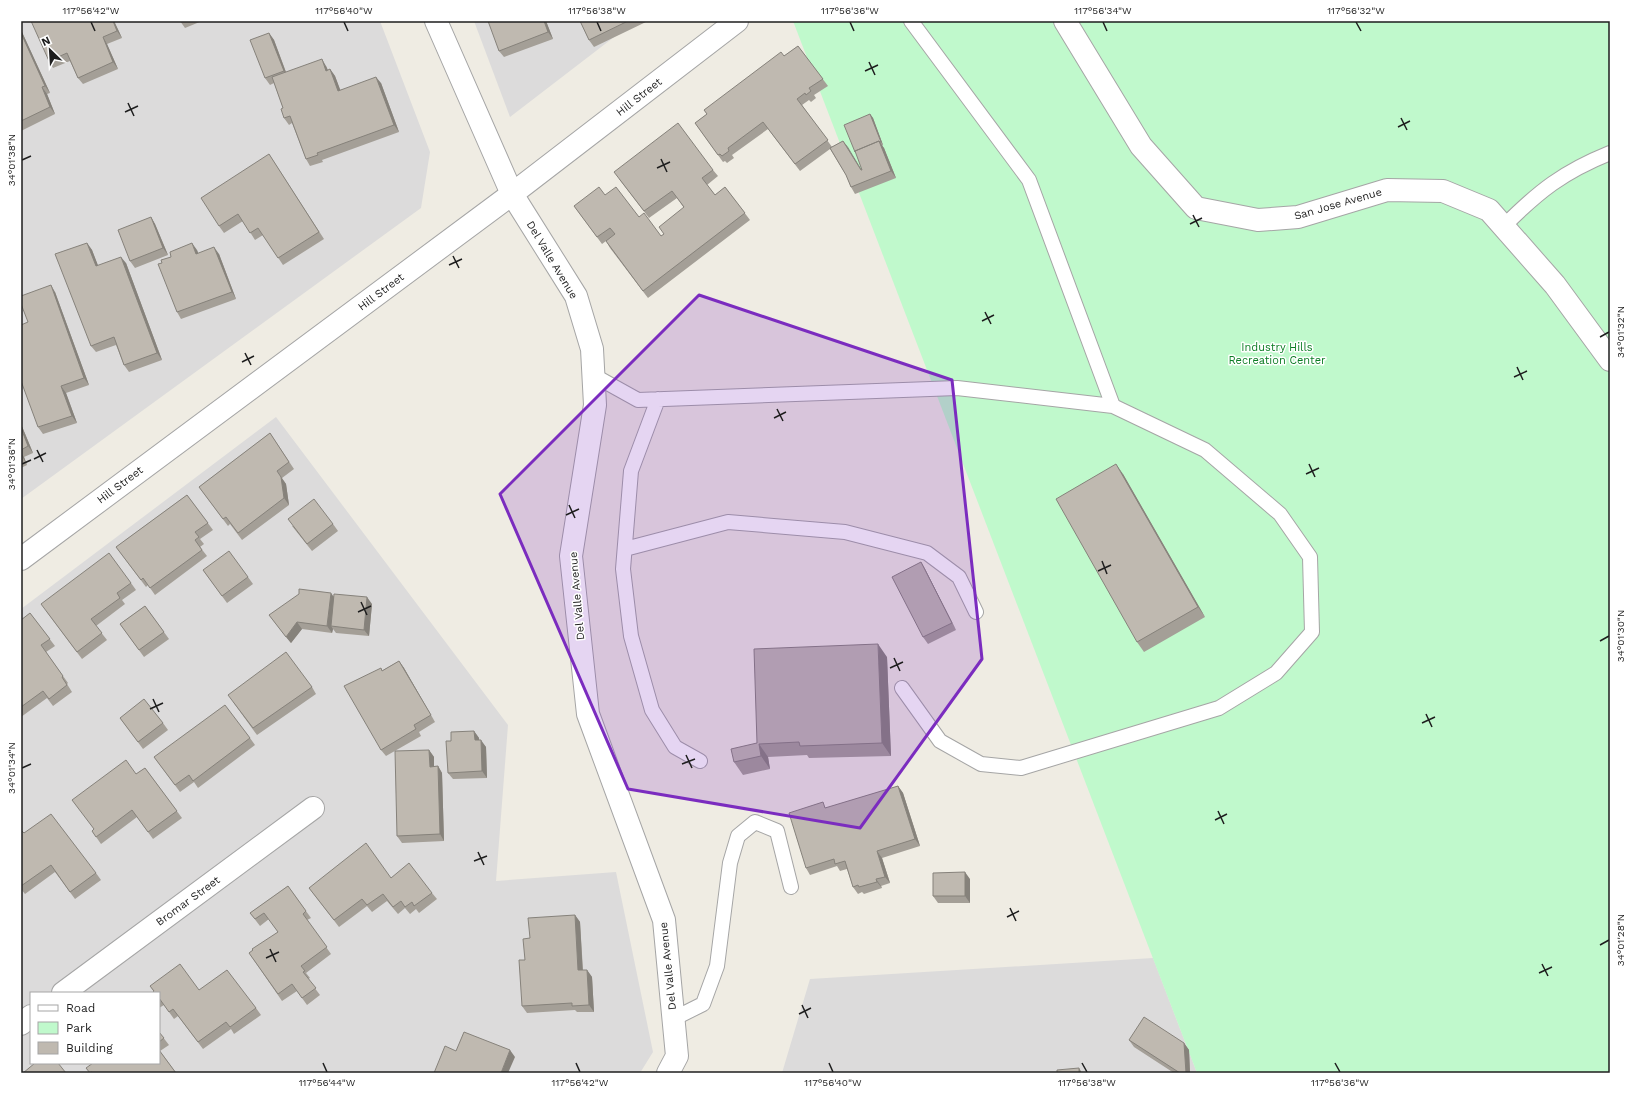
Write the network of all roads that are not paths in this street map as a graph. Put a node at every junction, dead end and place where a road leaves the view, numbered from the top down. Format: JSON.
{"nodes":[{"id":1,"x":436,"y":21,"type":"edge"},
{"id":2,"x":737,"y":21,"type":"edge"},
{"id":3,"x":911,"y":21,"type":"edge"},
{"id":4,"x":1065,"y":21,"type":"edge"},
{"id":5,"x":1610,"y":153,"type":"edge"},
{"id":6,"x":512,"y":194,"type":"junction"},
{"id":7,"x":1504,"y":226,"type":"junction"},
{"id":8,"x":1610,"y":360,"type":"edge"},
{"id":9,"x":593,"y":375,"type":"junction"},
{"id":10,"x":658,"y":399,"type":"junction"},
{"id":11,"x":1113,"y":406,"type":"junction"},
{"id":12,"x":624,"y":549,"type":"junction"},
{"id":13,"x":21,"y":559,"type":"edge"},
{"id":14,"x":976,"y":612,"type":"dead end"},
{"id":15,"x":902,"y":688,"type":"dead end"},
{"id":16,"x":700,"y":761,"type":"dead end"},
{"id":17,"x":313,"y":808,"type":"dead end"},
{"id":18,"x":791,"y":887,"type":"dead end"},
{"id":19,"x":64,"y":992,"type":"edge"},
{"id":20,"x":30,"y":1017,"type":"edge"},
{"id":21,"x":673,"y":1018,"type":"junction"},
{"id":22,"x":21,"y":1024,"type":"edge"},
{"id":23,"x":668,"y":1073,"type":"edge"}],
"edges":[{"from":1,"to":6,"type":"street","name":"Del Valle Avenue"},
{"from":2,"to":6,"type":"street","name":"Hill Street"},
{"from":3,"to":11,"type":"lane"},
{"from":4,"to":7,"type":"street","name":"San Jose Avenue"},
{"from":5,"to":7,"type":"lane"},
{"from":6,"to":9,"type":"street","name":"Del Valle Avenue"},
{"from":6,"to":13,"type":"street","name":"Hill Street"},
{"from":7,"to":8,"type":"street","name":"San Jose Avenue"},
{"from":9,"to":10,"type":"lane"},
{"from":9,"to":21,"type":"street","name":"Del Valle Avenue"},
{"from":10,"to":11,"type":"lane"},
{"from":10,"to":12,"type":"lane"},
{"from":11,"to":15,"type":"lane"},
{"from":12,"to":14,"type":"lane"},
{"from":12,"to":16,"type":"lane"},
{"from":17,"to":19,"type":"street","name":"Bromar Street"},
{"from":18,"to":21,"type":"lane"},
{"from":20,"to":22,"type":"street"},
{"from":21,"to":23,"type":"street","name":"Del Valle Avenue"}]}
